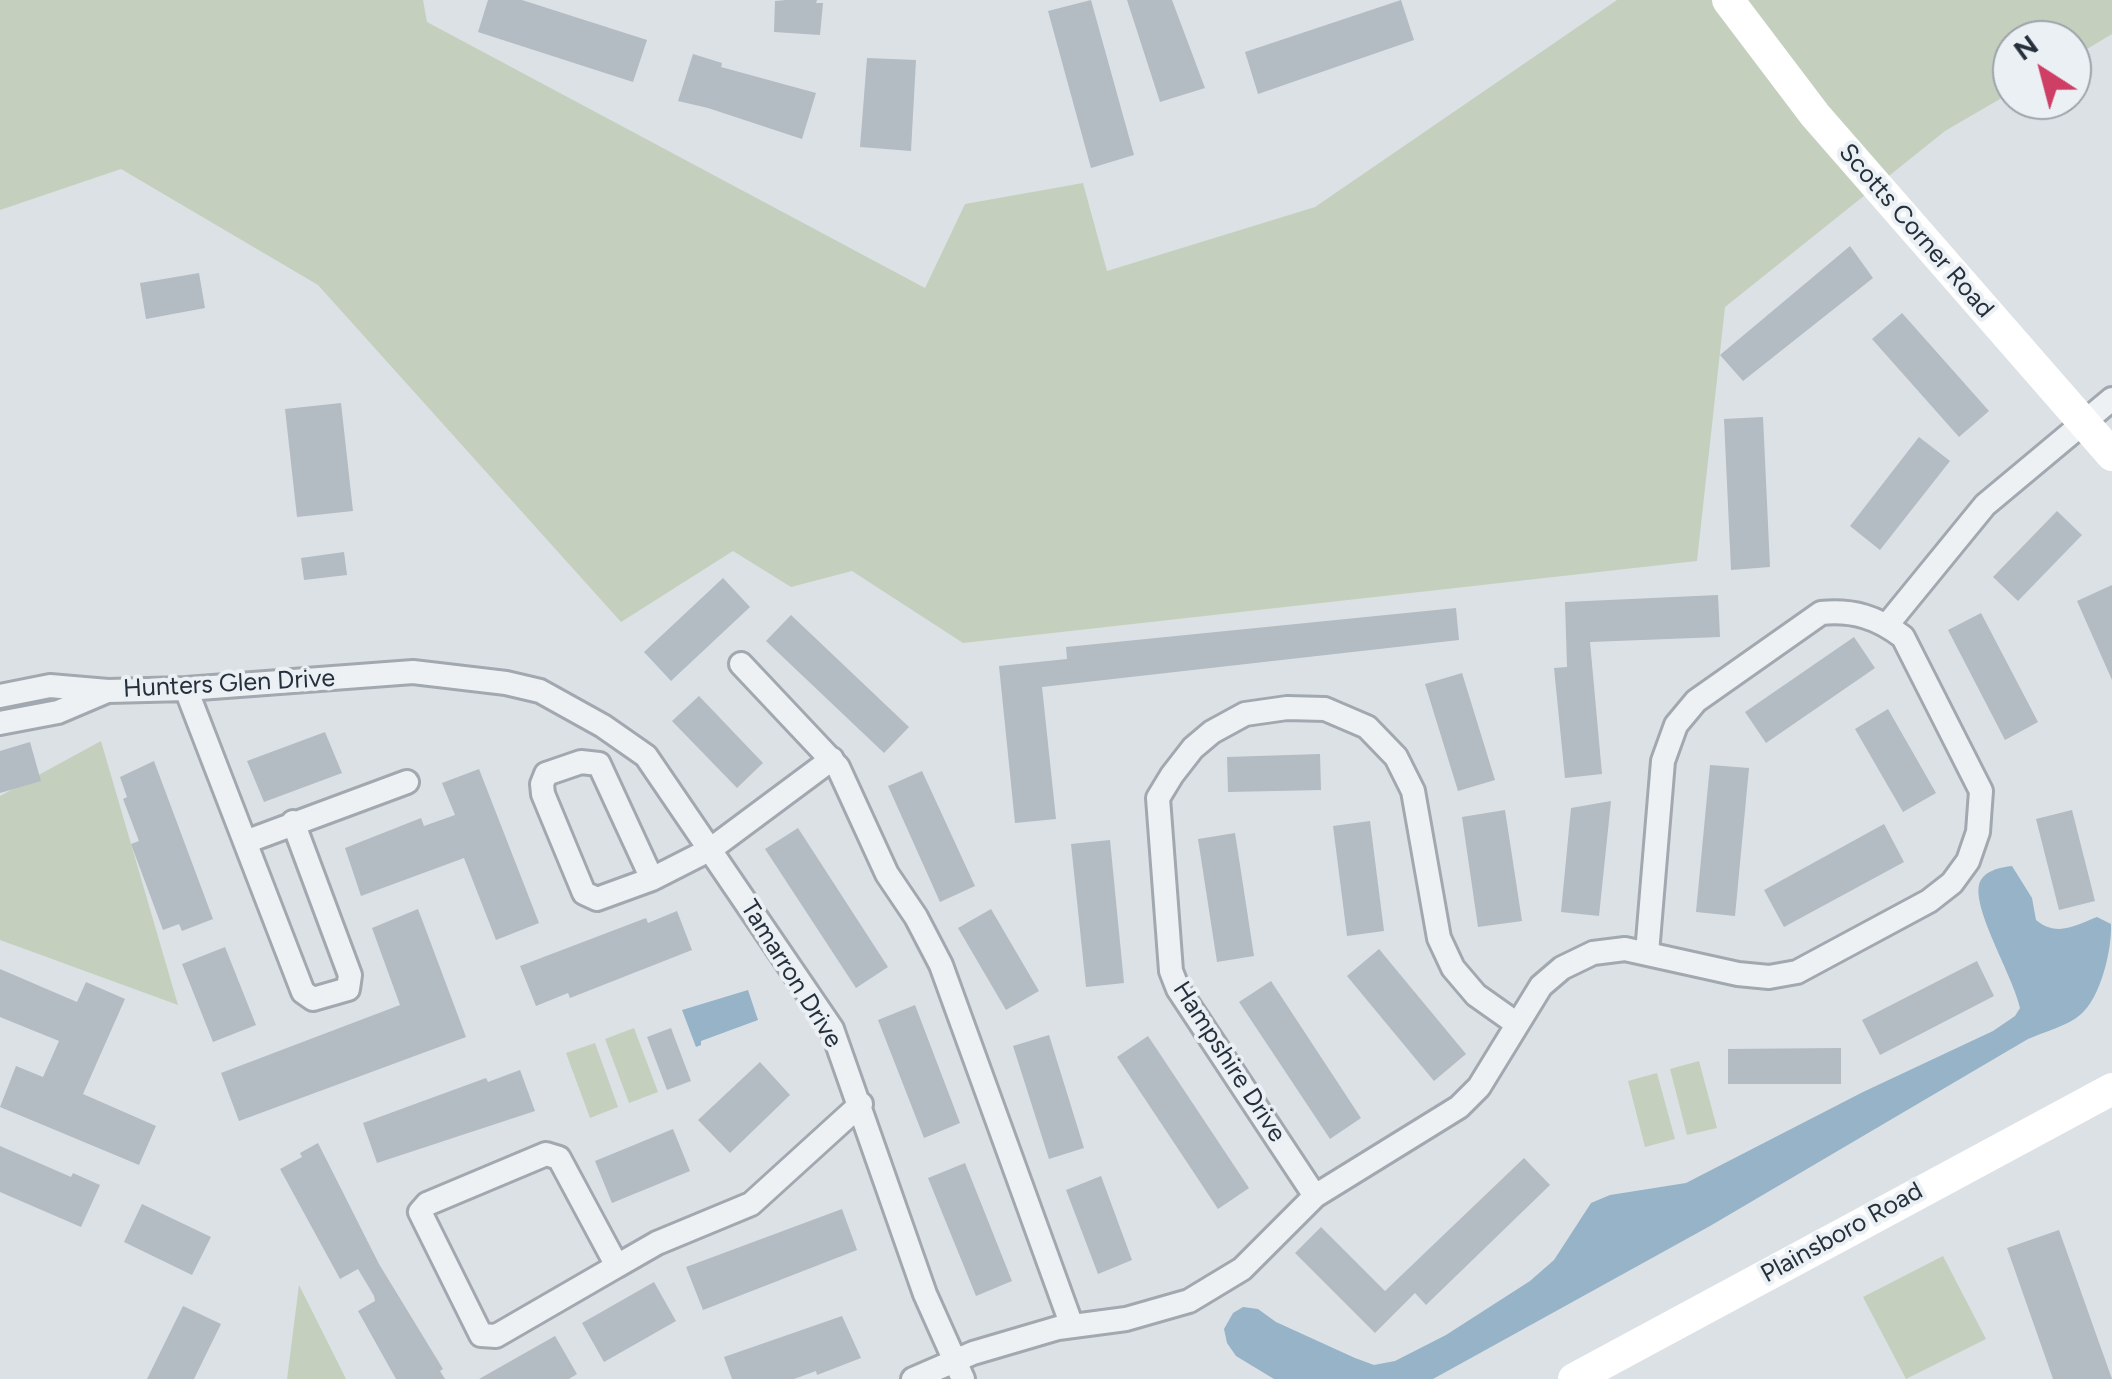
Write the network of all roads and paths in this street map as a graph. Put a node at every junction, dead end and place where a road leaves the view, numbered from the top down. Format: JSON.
{"nodes":[{"id":1,"x":1728,"y":0,"type":"edge"},
{"id":2,"x":2112,"y":399,"type":"edge"},
{"id":3,"x":2084,"y":420,"type":"junction"},
{"id":4,"x":2112,"y":455,"type":"edge"},
{"id":5,"x":1887,"y":625,"type":"junction"},
{"id":6,"x":740,"y":664,"type":"dead end"},
{"id":7,"x":350,"y":678,"type":"joint"},
{"id":8,"x":186,"y":689,"type":"junction"},
{"id":9,"x":108,"y":691,"type":"junction"},
{"id":10,"x":0,"y":696,"type":"edge"},
{"id":11,"x":0,"y":723,"type":"edge"},
{"id":12,"x":832,"y":759,"type":"junction"},
{"id":13,"x":407,"y":782,"type":"dead end"},
{"id":14,"x":294,"y":822,"type":"junction"},
{"id":15,"x":248,"y":842,"type":"junction"},
{"id":16,"x":712,"y":849,"type":"junction"},
{"id":17,"x":652,"y":879,"type":"junction"},
{"id":18,"x":1647,"y":954,"type":"junction"},
{"id":19,"x":1518,"y":1024,"type":"junction"},
{"id":20,"x":2112,"y":1089,"type":"edge"},
{"id":21,"x":861,"y":1104,"type":"junction"},
{"id":22,"x":1315,"y":1196,"type":"junction"},
{"id":23,"x":617,"y":1266,"type":"junction"},
{"id":24,"x":1072,"y":1326,"type":"junction"},
{"id":25,"x":958,"y":1370,"type":"edge"},
{"id":26,"x":914,"y":1379,"type":"edge"},
{"id":27,"x":1574,"y":1379,"type":"edge"}],
"edges":[{"from":1,"to":3,"type":"street","name":"Scotts Corner Road"},
{"from":2,"to":3,"type":"street"},
{"from":3,"to":4,"type":"street","name":"Scotts Corner Road"},
{"from":3,"to":5,"type":"street"},
{"from":5,"to":18,"type":"street"},
{"from":5,"to":18,"type":"street"},
{"from":6,"to":12,"type":"street"},
{"from":7,"to":8,"type":"street","name":"Hunters Glen Drive"},
{"from":7,"to":16,"type":"street","name":"Tamarron Drive"},
{"from":8,"to":9,"type":"street","name":"Hunters Glen Drive"},
{"from":8,"to":15,"type":"street"},
{"from":9,"to":10,"type":"street","name":"Hunters Glen Drive"},
{"from":9,"to":11,"type":"street","name":"Hunters Glen Drive"},
{"from":12,"to":16,"type":"street"},
{"from":12,"to":24,"type":"street"},
{"from":13,"to":14,"type":"street"},
{"from":14,"to":15,"type":"street"},
{"from":14,"to":15,"type":"street"},
{"from":16,"to":17,"type":"street"},
{"from":16,"to":21,"type":"street","name":"Tamarron Drive"},
{"from":17,"to":17,"type":"street"},
{"from":18,"to":19,"type":"street"},
{"from":19,"to":22,"type":"street"},
{"from":19,"to":22,"type":"street","name":"Hampshire Drive"},
{"from":20,"to":27,"type":"street","name":"Plainsboro Road"},
{"from":21,"to":23,"type":"street"},
{"from":21,"to":25,"type":"street","name":"Tamarron Drive"},
{"from":22,"to":24,"type":"street"},
{"from":23,"to":23,"type":"street"},
{"from":24,"to":25,"type":"street"},
{"from":25,"to":26,"type":"street"}]}
